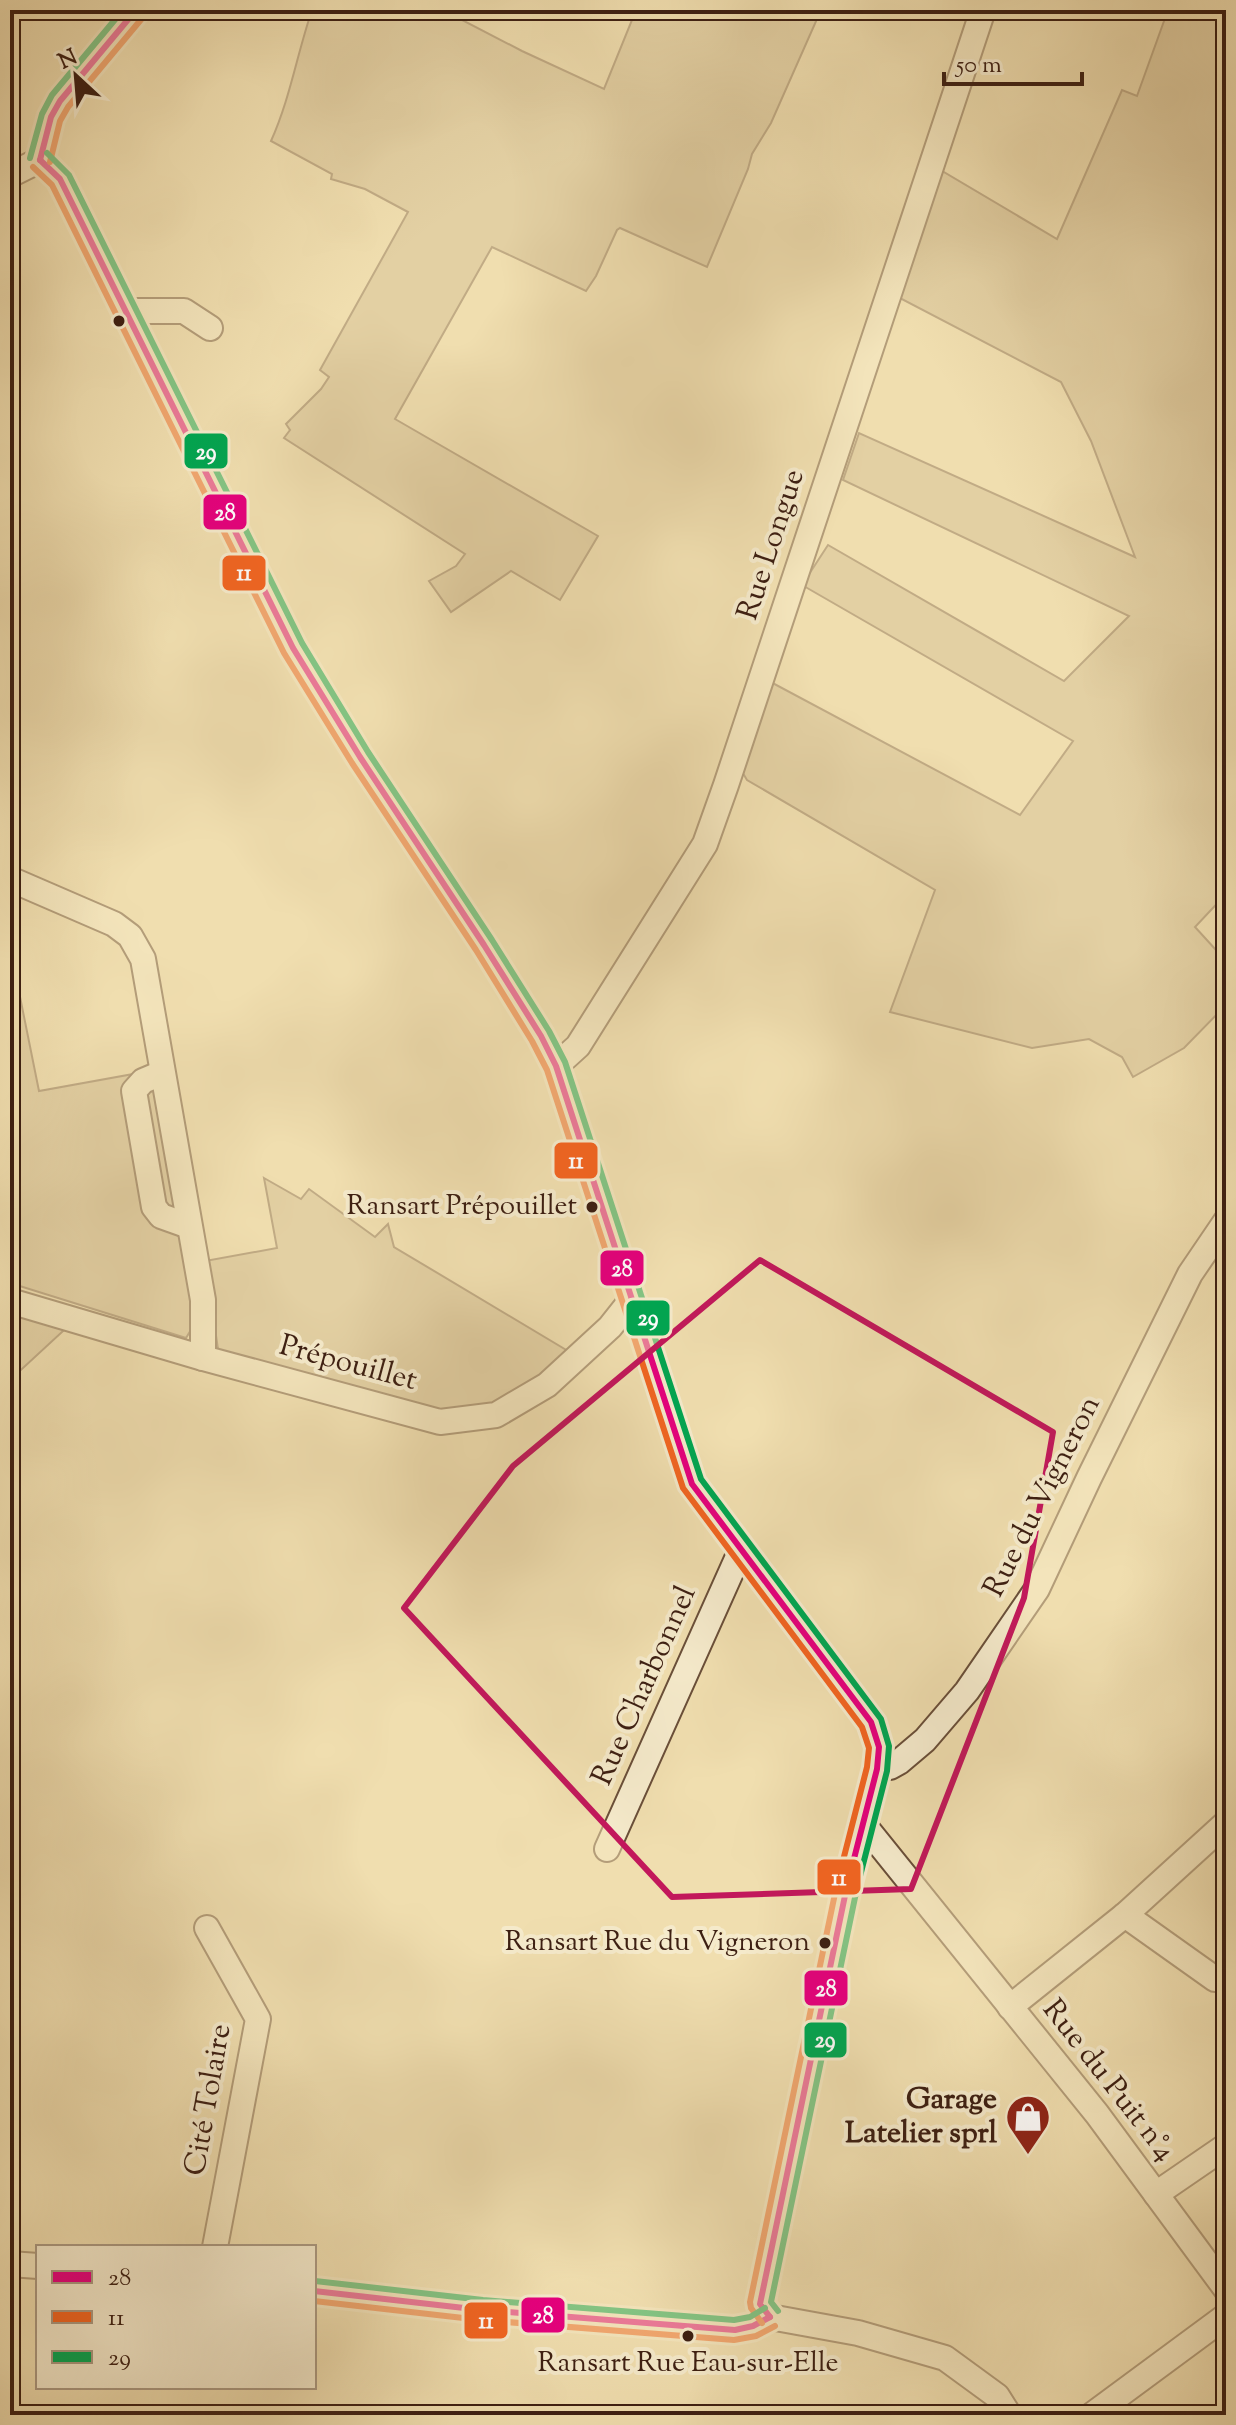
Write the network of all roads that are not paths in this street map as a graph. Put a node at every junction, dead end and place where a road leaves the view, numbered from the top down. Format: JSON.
{"nodes":[{"id":1,"x":136,"y":10,"type":"edge"},
{"id":2,"x":983,"y":10,"type":"edge"},
{"id":3,"x":40,"y":160,"type":"junction"},
{"id":4,"x":10,"y":175,"type":"edge"},
{"id":5,"x":126,"y":311,"type":"junction"},
{"id":6,"x":210,"y":328,"type":"dead end"},
{"id":7,"x":10,"y":879,"type":"edge"},
{"id":8,"x":556,"y":1066,"type":"junction"},
{"id":9,"x":1226,"y":1221,"type":"edge"},
{"id":10,"x":633,"y":1298,"type":"junction"},
{"id":11,"x":10,"y":1301,"type":"edge"},
{"id":12,"x":203,"y":1358,"type":"junction"},
{"id":13,"x":741,"y":1550,"type":"junction"},
{"id":14,"x":877,"y":1769,"type":"junction"},
{"id":15,"x":1226,"y":1823,"type":"edge"},
{"id":16,"x":864,"y":1825,"type":"junction"},
{"id":17,"x":607,"y":1849,"type":"dead end"},
{"id":18,"x":1125,"y":1915,"type":"junction"},
{"id":19,"x":207,"y":1928,"type":"dead end"},
{"id":20,"x":1215,"y":1979,"type":"dead end"},
{"id":21,"x":1010,"y":2007,"type":"junction"},
{"id":22,"x":1226,"y":2146,"type":"edge"},
{"id":23,"x":1156,"y":2194,"type":"junction"},
{"id":24,"x":215,"y":2245,"type":"edge"},
{"id":25,"x":10,"y":2264,"type":"edge"},
{"id":26,"x":36,"y":2266,"type":"edge"},
{"id":27,"x":1226,"y":2289,"type":"edge"},
{"id":28,"x":316,"y":2291,"type":"edge"},
{"id":29,"x":1226,"y":2316,"type":"edge"},
{"id":30,"x":770,"y":2317,"type":"junction"},
{"id":31,"x":1009,"y":2415,"type":"edge"},
{"id":32,"x":1092,"y":2415,"type":"edge"}],
"edges":[{"from":1,"to":3,"type":"street"},
{"from":2,"to":8,"type":"street","name":"Rue Longue"},
{"from":3,"to":4,"type":"street"},
{"from":3,"to":5,"type":"street"},
{"from":5,"to":6,"type":"street"},
{"from":5,"to":8,"type":"street"},
{"from":7,"to":12,"type":"street"},
{"from":8,"to":10,"type":"street"},
{"from":9,"to":14,"type":"street","name":"Rue du Vigneron"},
{"from":10,"to":12,"type":"street","name":"Prépouillet"},
{"from":10,"to":13,"type":"street"},
{"from":11,"to":12,"type":"street","name":"Prépouillet"},
{"from":13,"to":14,"type":"street"},
{"from":13,"to":17,"type":"street","name":"Rue Charbonnel"},
{"from":14,"to":16,"type":"street"},
{"from":15,"to":18,"type":"street","name":"Rue du Puit n°4"},
{"from":16,"to":21,"type":"street","name":"Rue du Puit n°4"},
{"from":16,"to":30,"type":"street"},
{"from":18,"to":20,"type":"street"},
{"from":18,"to":21,"type":"street","name":"Rue du Puit n°4"},
{"from":19,"to":24,"type":"street","name":"Cité Tolaire"},
{"from":21,"to":23,"type":"street","name":"Rue du Puit n°4"},
{"from":22,"to":23,"type":"street","name":"Rue du Puit n°4"},
{"from":23,"to":27,"type":"street","name":"Rue du Puit n°4"},
{"from":25,"to":26,"type":"street"},
{"from":28,"to":30,"type":"street"},
{"from":29,"to":32,"type":"street"},
{"from":30,"to":31,"type":"street"}]}
